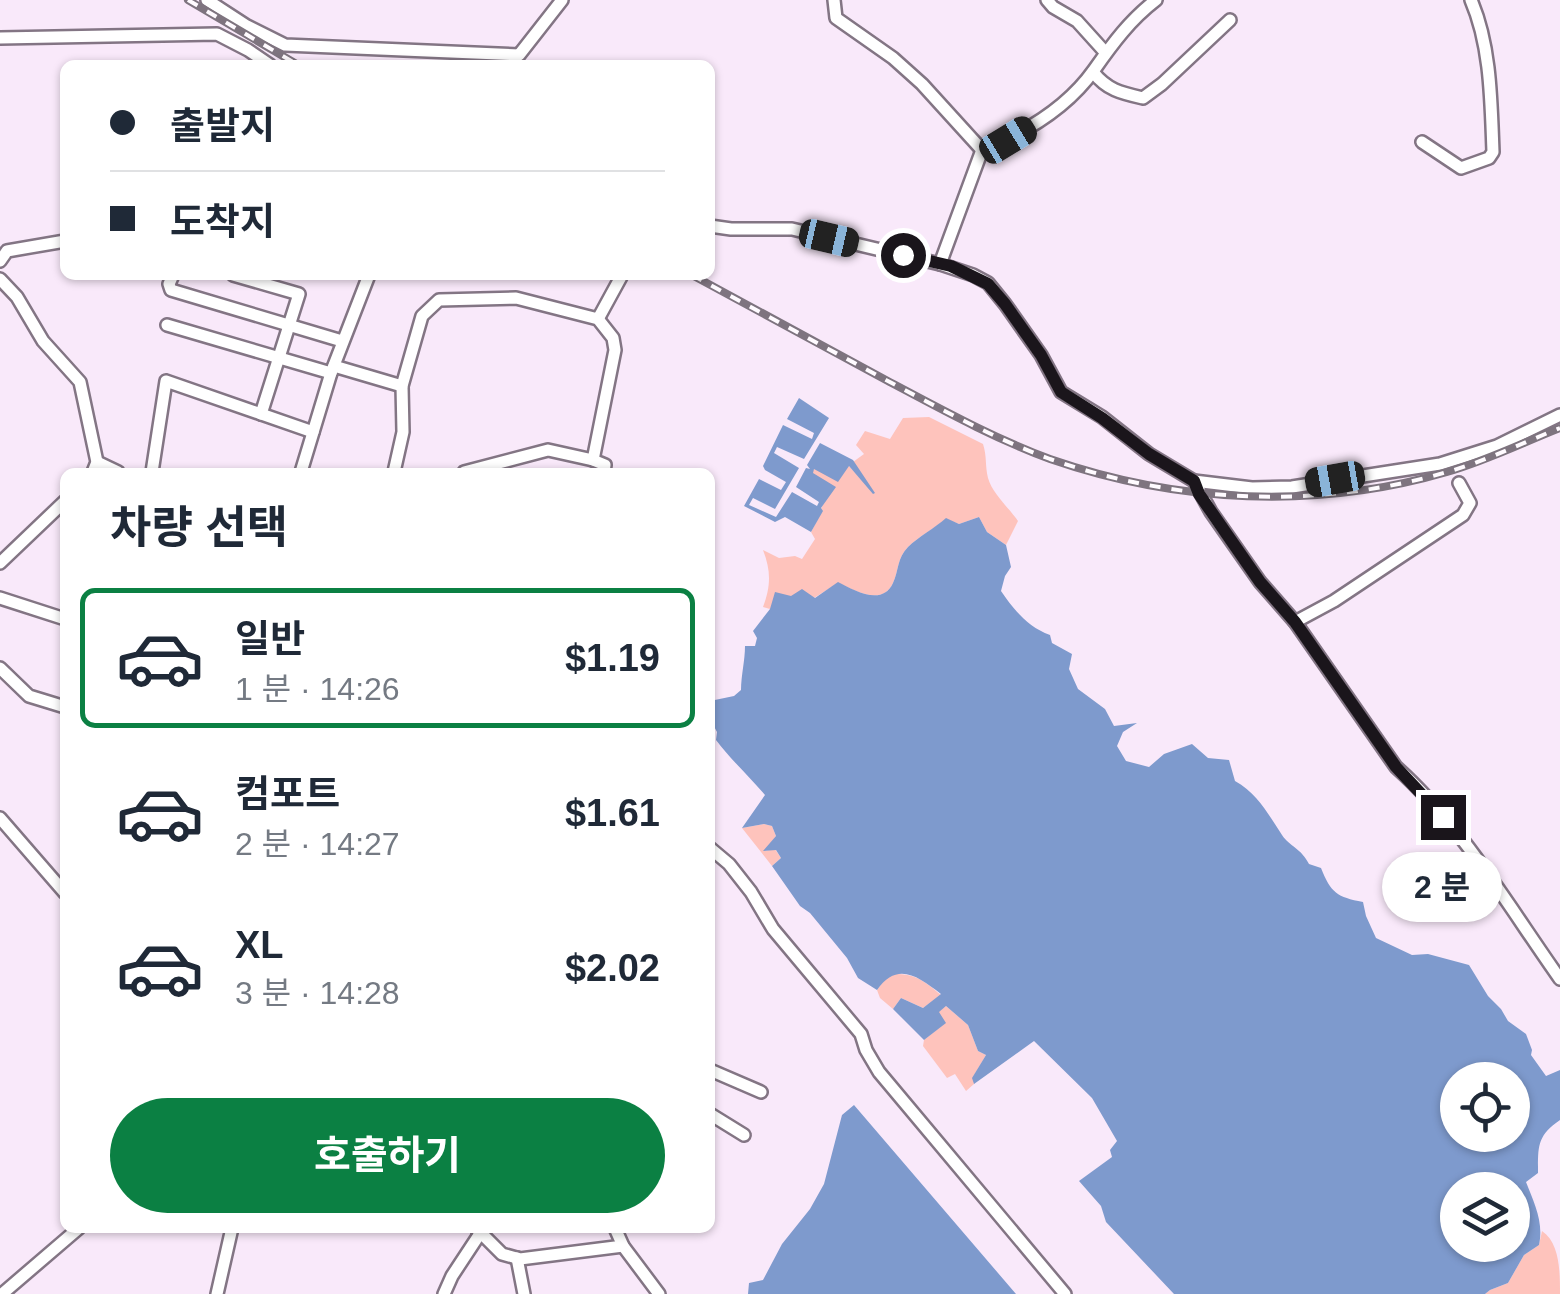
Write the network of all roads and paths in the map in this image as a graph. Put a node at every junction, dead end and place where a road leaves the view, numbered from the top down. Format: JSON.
{"nodes":[{"id":1,"x":207,"y":0,"type":"edge"},
{"id":2,"x":562,"y":0,"type":"edge"},
{"id":3,"x":834,"y":0,"type":"edge"},
{"id":4,"x":1047,"y":0,"type":"edge"},
{"id":5,"x":1156,"y":0,"type":"edge"},
{"id":6,"x":1470,"y":0,"type":"edge"},
{"id":7,"x":1230,"y":20,"type":"dead end"},
{"id":8,"x":0,"y":38,"type":"edge"},
{"id":9,"x":1105,"y":52,"type":"junction"},
{"id":10,"x":265,"y":60,"type":"edge"},
{"id":11,"x":515,"y":60,"type":"edge"},
{"id":12,"x":1093,"y":72,"type":"junction"},
{"id":13,"x":1422,"y":142,"type":"dead end"},
{"id":14,"x":982,"y":150,"type":"junction"},
{"id":15,"x":715,"y":227,"type":"edge"},
{"id":16,"x":60,"y":242,"type":"edge"},
{"id":17,"x":0,"y":261,"type":"edge"},
{"id":18,"x":940,"y":264,"type":"junction"},
{"id":19,"x":0,"y":279,"type":"edge"},
{"id":20,"x":171,"y":280,"type":"edge"},
{"id":21,"x":250,"y":280,"type":"edge"},
{"id":22,"x":367,"y":280,"type":"edge"},
{"id":23,"x":619,"y":280,"type":"edge"},
{"id":24,"x":598,"y":319,"type":"junction"},
{"id":25,"x":167,"y":324,"type":"dead end"},
{"id":26,"x":290,"y":324,"type":"junction"},
{"id":27,"x":342,"y":341,"type":"junction"},
{"id":28,"x":280,"y":358,"type":"junction"},
{"id":29,"x":332,"y":369,"type":"junction"},
{"id":30,"x":402,"y":386,"type":"junction"},
{"id":31,"x":261,"y":414,"type":"junction"},
{"id":32,"x":1560,"y":415,"type":"edge"},
{"id":33,"x":314,"y":432,"type":"junction"},
{"id":34,"x":594,"y":460,"type":"junction"},
{"id":35,"x":95,"y":468,"type":"edge"},
{"id":36,"x":153,"y":468,"type":"edge"},
{"id":37,"x":302,"y":468,"type":"edge"},
{"id":38,"x":395,"y":468,"type":"edge"},
{"id":39,"x":479,"y":468,"type":"edge"},
{"id":40,"x":605,"y":468,"type":"edge"},
{"id":41,"x":1194,"y":481,"type":"junction"},
{"id":42,"x":1458,"y":483,"type":"dead end"},
{"id":43,"x":60,"y":510,"type":"edge"},
{"id":44,"x":0,"y":563,"type":"edge"},
{"id":45,"x":0,"y":598,"type":"edge"},
{"id":46,"x":60,"y":617,"type":"edge"},
{"id":47,"x":1295,"y":622,"type":"junction"},
{"id":48,"x":0,"y":668,"type":"edge"},
{"id":49,"x":60,"y":705,"type":"edge"},
{"id":50,"x":0,"y":818,"type":"edge"},
{"id":51,"x":715,"y":852,"type":"edge"},
{"id":52,"x":60,"y":886,"type":"edge"},
{"id":53,"x":1560,"y":979,"type":"edge"},
{"id":54,"x":715,"y":1072,"type":"edge"},
{"id":55,"x":761,"y":1092,"type":"dead end"},
{"id":56,"x":715,"y":1117,"type":"edge"},
{"id":57,"x":744,"y":1134,"type":"dead end"},
{"id":58,"x":73,"y":1233,"type":"edge"},
{"id":59,"x":231,"y":1233,"type":"edge"},
{"id":60,"x":476,"y":1233,"type":"edge"},
{"id":61,"x":481,"y":1233,"type":"edge"},
{"id":62,"x":618,"y":1233,"type":"edge"},
{"id":63,"x":623,"y":1246,"type":"junction"},
{"id":64,"x":517,"y":1258,"type":"junction"},
{"id":65,"x":2,"y":1294,"type":"edge"},
{"id":66,"x":217,"y":1294,"type":"edge"},
{"id":67,"x":444,"y":1294,"type":"edge"},
{"id":68,"x":524,"y":1294,"type":"edge"},
{"id":69,"x":658,"y":1294,"type":"edge"},
{"id":70,"x":1066,"y":1294,"type":"edge"}],
"edges":[{"from":1,"to":11,"type":"street"},
{"from":2,"to":11,"type":"street"},
{"from":3,"to":14,"type":"street"},
{"from":4,"to":9,"type":"street"},
{"from":5,"to":9,"type":"street"},
{"from":6,"to":13,"type":"street"},
{"from":7,"to":12,"type":"street"},
{"from":8,"to":10,"type":"street"},
{"from":9,"to":12,"type":"street"},
{"from":12,"to":14,"type":"street"},
{"from":14,"to":18,"type":"street"},
{"from":15,"to":18,"type":"street"},
{"from":16,"to":17,"type":"street"},
{"from":18,"to":41,"type":"street"},
{"from":19,"to":35,"type":"street"},
{"from":20,"to":26,"type":"street"},
{"from":21,"to":26,"type":"street"},
{"from":22,"to":27,"type":"street"},
{"from":23,"to":24,"type":"street"},
{"from":24,"to":30,"type":"street"},
{"from":24,"to":34,"type":"street"},
{"from":25,"to":28,"type":"street"},
{"from":26,"to":27,"type":"street"},
{"from":26,"to":28,"type":"street"},
{"from":27,"to":29,"type":"street"},
{"from":28,"to":29,"type":"street"},
{"from":28,"to":31,"type":"street"},
{"from":29,"to":30,"type":"street"},
{"from":29,"to":33,"type":"street"},
{"from":30,"to":38,"type":"street"},
{"from":31,"to":33,"type":"street"},
{"from":31,"to":36,"type":"street"},
{"from":32,"to":41,"type":"street"},
{"from":33,"to":37,"type":"street"},
{"from":34,"to":39,"type":"street"},
{"from":34,"to":40,"type":"street"},
{"from":41,"to":47,"type":"street"},
{"from":42,"to":47,"type":"street"},
{"from":43,"to":44,"type":"street"},
{"from":45,"to":46,"type":"street"},
{"from":47,"to":53,"type":"street"},
{"from":48,"to":49,"type":"street"},
{"from":50,"to":52,"type":"street"},
{"from":51,"to":70,"type":"street"},
{"from":54,"to":55,"type":"street"},
{"from":56,"to":57,"type":"street"},
{"from":58,"to":65,"type":"street"},
{"from":59,"to":66,"type":"street"},
{"from":60,"to":67,"type":"street"},
{"from":61,"to":64,"type":"street"},
{"from":62,"to":63,"type":"street"},
{"from":63,"to":64,"type":"street"},
{"from":63,"to":69,"type":"street"},
{"from":64,"to":68,"type":"street"}]}
